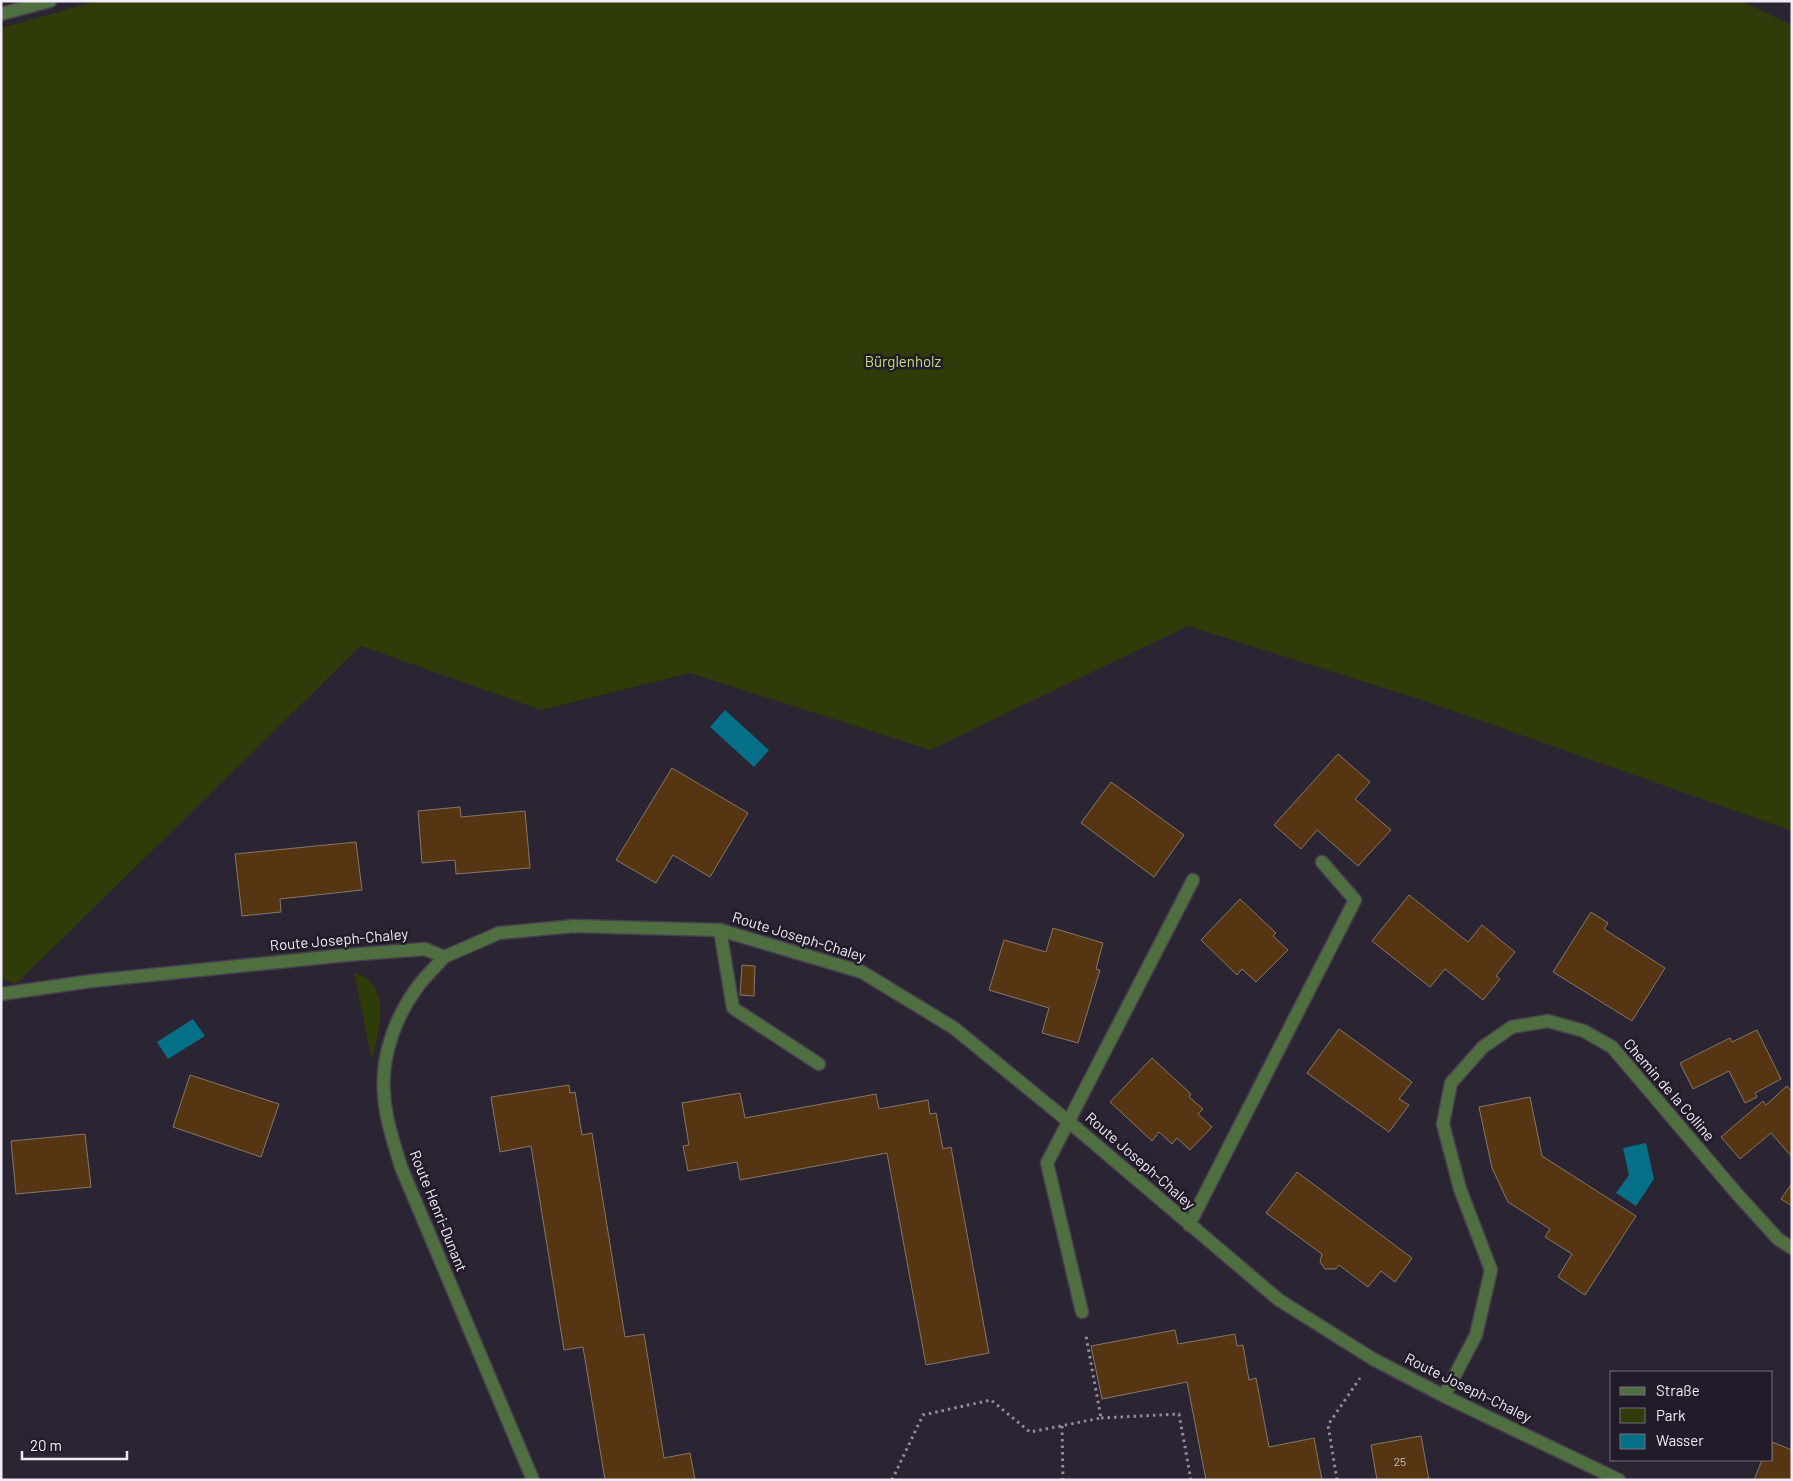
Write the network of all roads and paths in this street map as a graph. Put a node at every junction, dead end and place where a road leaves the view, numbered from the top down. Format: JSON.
{"nodes":[{"id":1,"x":50,"y":1,"type":"edge"},
{"id":2,"x":1,"y":14,"type":"edge"},
{"id":3,"x":1322,"y":862,"type":"dead end"},
{"id":4,"x":1193,"y":880,"type":"dead end"},
{"id":5,"x":720,"y":930,"type":"junction"},
{"id":6,"x":444,"y":957,"type":"junction"},
{"id":7,"x":1,"y":994,"type":"edge"},
{"id":8,"x":819,"y":1064,"type":"dead end"},
{"id":9,"x":1068,"y":1121,"type":"junction"},
{"id":10,"x":1189,"y":1225,"type":"junction"},
{"id":11,"x":1792,"y":1248,"type":"edge"},
{"id":12,"x":1082,"y":1312,"type":"joint"},
{"id":13,"x":1360,"y":1378,"type":"dead end"},
{"id":14,"x":1444,"y":1396,"type":"junction"},
{"id":15,"x":1101,"y":1418,"type":"junction"},
{"id":16,"x":1062,"y":1426,"type":"junction"},
{"id":17,"x":533,"y":1480,"type":"edge"},
{"id":18,"x":892,"y":1480,"type":"edge"},
{"id":19,"x":1062,"y":1480,"type":"edge"},
{"id":20,"x":1190,"y":1480,"type":"edge"},
{"id":21,"x":1337,"y":1480,"type":"edge"},
{"id":22,"x":1620,"y":1480,"type":"edge"}],
"edges":[{"from":1,"to":2,"type":"street"},
{"from":3,"to":10,"type":"street"},
{"from":4,"to":9,"type":"street"},
{"from":5,"to":6,"type":"street","name":"Route Joseph-Chaley"},
{"from":5,"to":8,"type":"street"},
{"from":5,"to":9,"type":"street","name":"Route Joseph-Chaley"},
{"from":6,"to":7,"type":"street","name":"Route Joseph-Chaley"},
{"from":6,"to":17,"type":"street","name":"Route Henri-Dunant"},
{"from":9,"to":10,"type":"street","name":"Route Joseph-Chaley"},
{"from":9,"to":12,"type":"street"},
{"from":10,"to":14,"type":"street","name":"Route Joseph-Chaley"},
{"from":11,"to":14,"type":"street","name":"Chemin de la Colline"},
{"from":12,"to":15,"type":"path"},
{"from":13,"to":21,"type":"path"},
{"from":14,"to":22,"type":"street","name":"Route Joseph-Chaley"},
{"from":15,"to":16,"type":"path"},
{"from":15,"to":20,"type":"path"},
{"from":16,"to":18,"type":"path"},
{"from":16,"to":19,"type":"path"}]}
